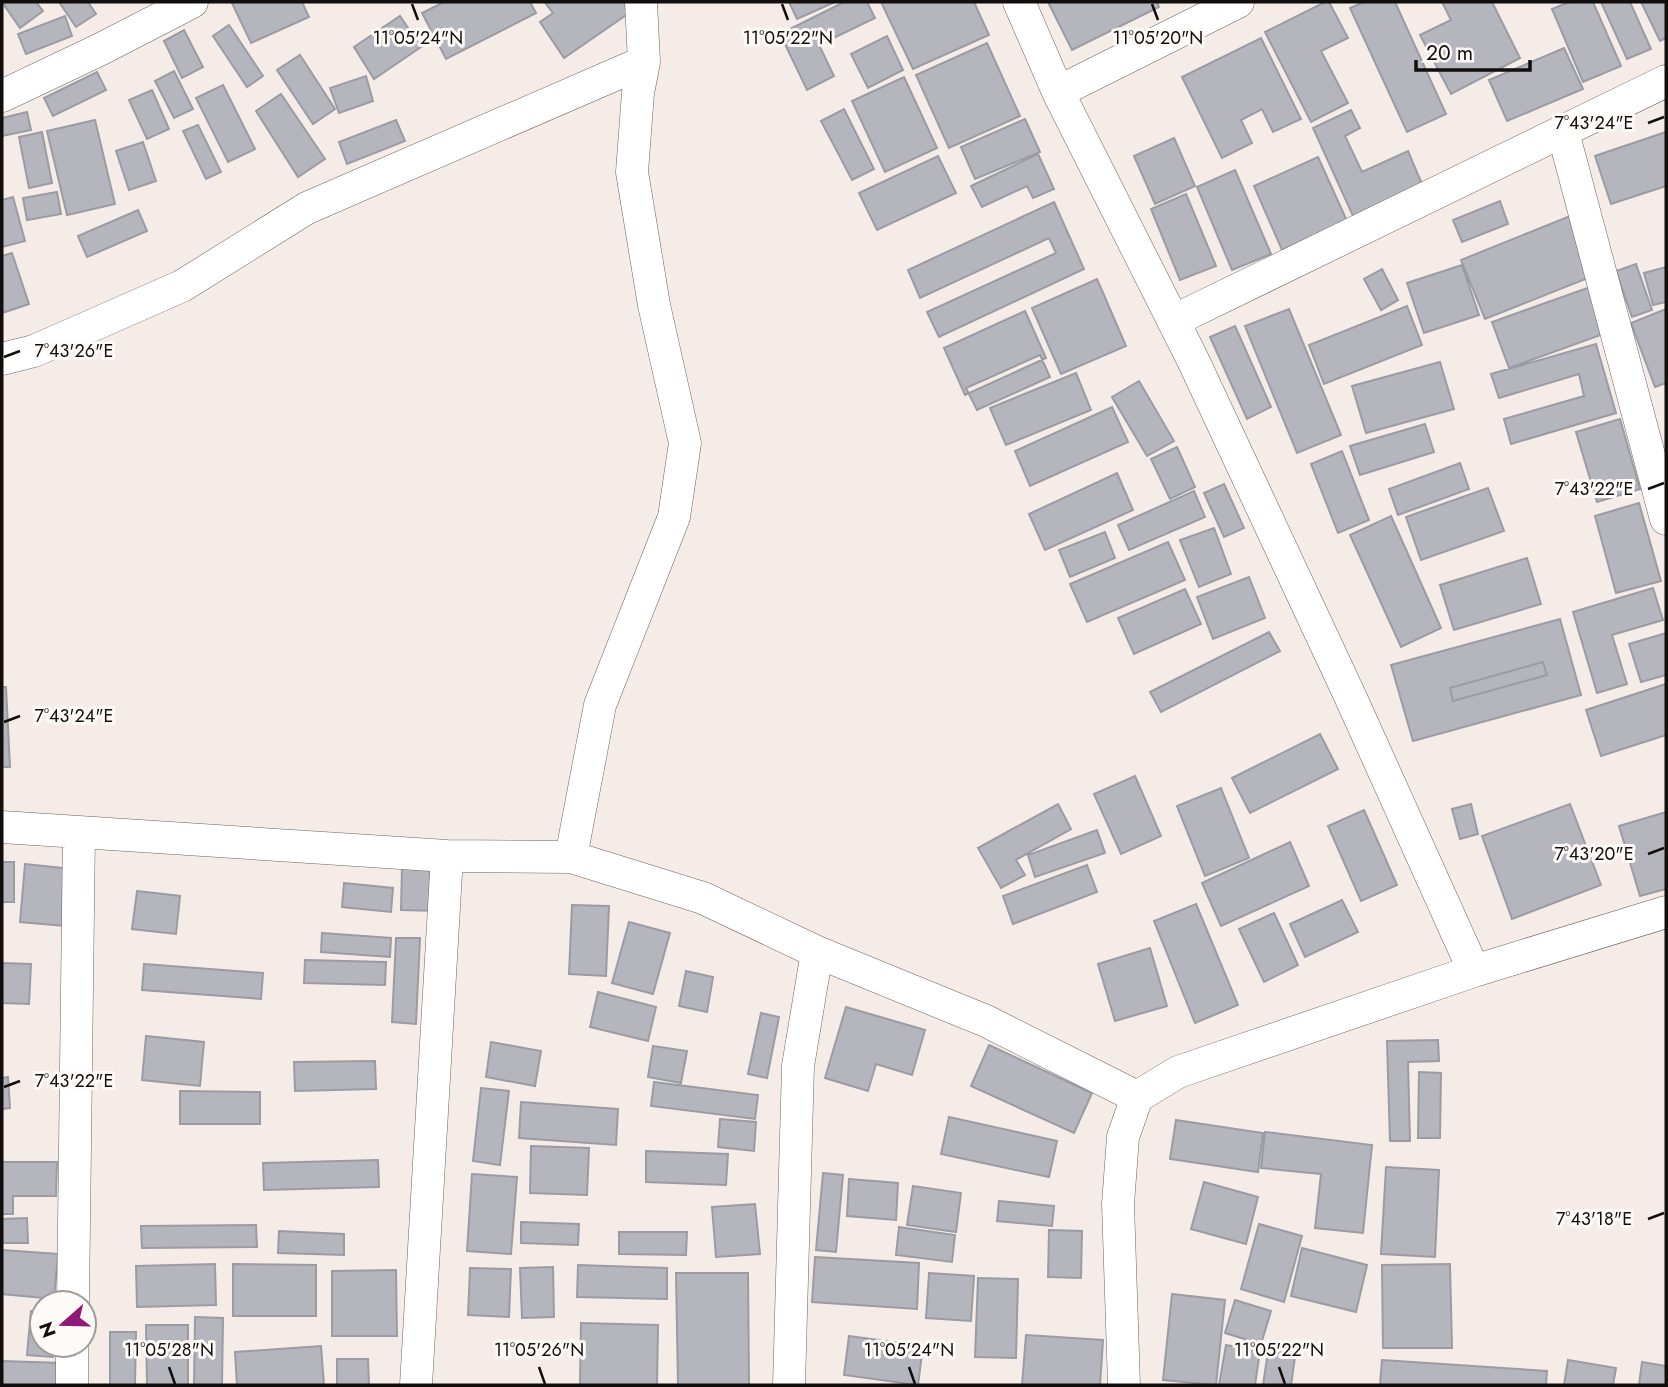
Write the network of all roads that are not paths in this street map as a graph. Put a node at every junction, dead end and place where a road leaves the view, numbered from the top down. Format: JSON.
{"nodes":[{"id":1,"x":192,"y":2,"type":"edge"},
{"id":2,"x":641,"y":2,"type":"edge"},
{"id":3,"x":1019,"y":2,"type":"edge"},
{"id":4,"x":1238,"y":2,"type":"edge"},
{"id":5,"x":644,"y":62,"type":"junction"},
{"id":6,"x":1666,"y":81,"type":"edge"},
{"id":7,"x":1058,"y":92,"type":"junction"},
{"id":8,"x":2,"y":96,"type":"edge"},
{"id":9,"x":1563,"y":131,"type":"junction"},
{"id":10,"x":1173,"y":321,"type":"junction"},
{"id":11,"x":2,"y":359,"type":"edge"},
{"id":12,"x":1666,"y":519,"type":"edge"},
{"id":13,"x":2,"y":827,"type":"edge"},
{"id":14,"x":79,"y":832,"type":"junction"},
{"id":15,"x":447,"y":856,"type":"junction"},
{"id":16,"x":571,"y":857,"type":"junction"},
{"id":17,"x":1666,"y":912,"type":"edge"},
{"id":18,"x":817,"y":952,"type":"junction"},
{"id":19,"x":1474,"y":971,"type":"junction"},
{"id":20,"x":1136,"y":1097,"type":"junction"},
{"id":21,"x":73,"y":1289,"type":"edge"},
{"id":22,"x":72,"y":1359,"type":"edge"},
{"id":23,"x":72,"y":1385,"type":"edge"},
{"id":24,"x":416,"y":1385,"type":"edge"},
{"id":25,"x":789,"y":1385,"type":"edge"},
{"id":26,"x":1124,"y":1385,"type":"edge"}],
"edges":[{"from":1,"to":8,"type":"street"},
{"from":2,"to":5,"type":"street"},
{"from":3,"to":7,"type":"street"},
{"from":4,"to":7,"type":"street"},
{"from":5,"to":11,"type":"street"},
{"from":5,"to":16,"type":"street"},
{"from":6,"to":9,"type":"street"},
{"from":7,"to":10,"type":"street"},
{"from":9,"to":10,"type":"street"},
{"from":9,"to":12,"type":"street"},
{"from":10,"to":19,"type":"street"},
{"from":13,"to":14,"type":"street"},
{"from":14,"to":15,"type":"street"},
{"from":14,"to":21,"type":"street"},
{"from":15,"to":16,"type":"street"},
{"from":15,"to":24,"type":"street"},
{"from":16,"to":18,"type":"street"},
{"from":17,"to":19,"type":"street"},
{"from":18,"to":20,"type":"street"},
{"from":18,"to":25,"type":"street"},
{"from":19,"to":20,"type":"street"},
{"from":20,"to":26,"type":"street"},
{"from":22,"to":23,"type":"street"}]}
